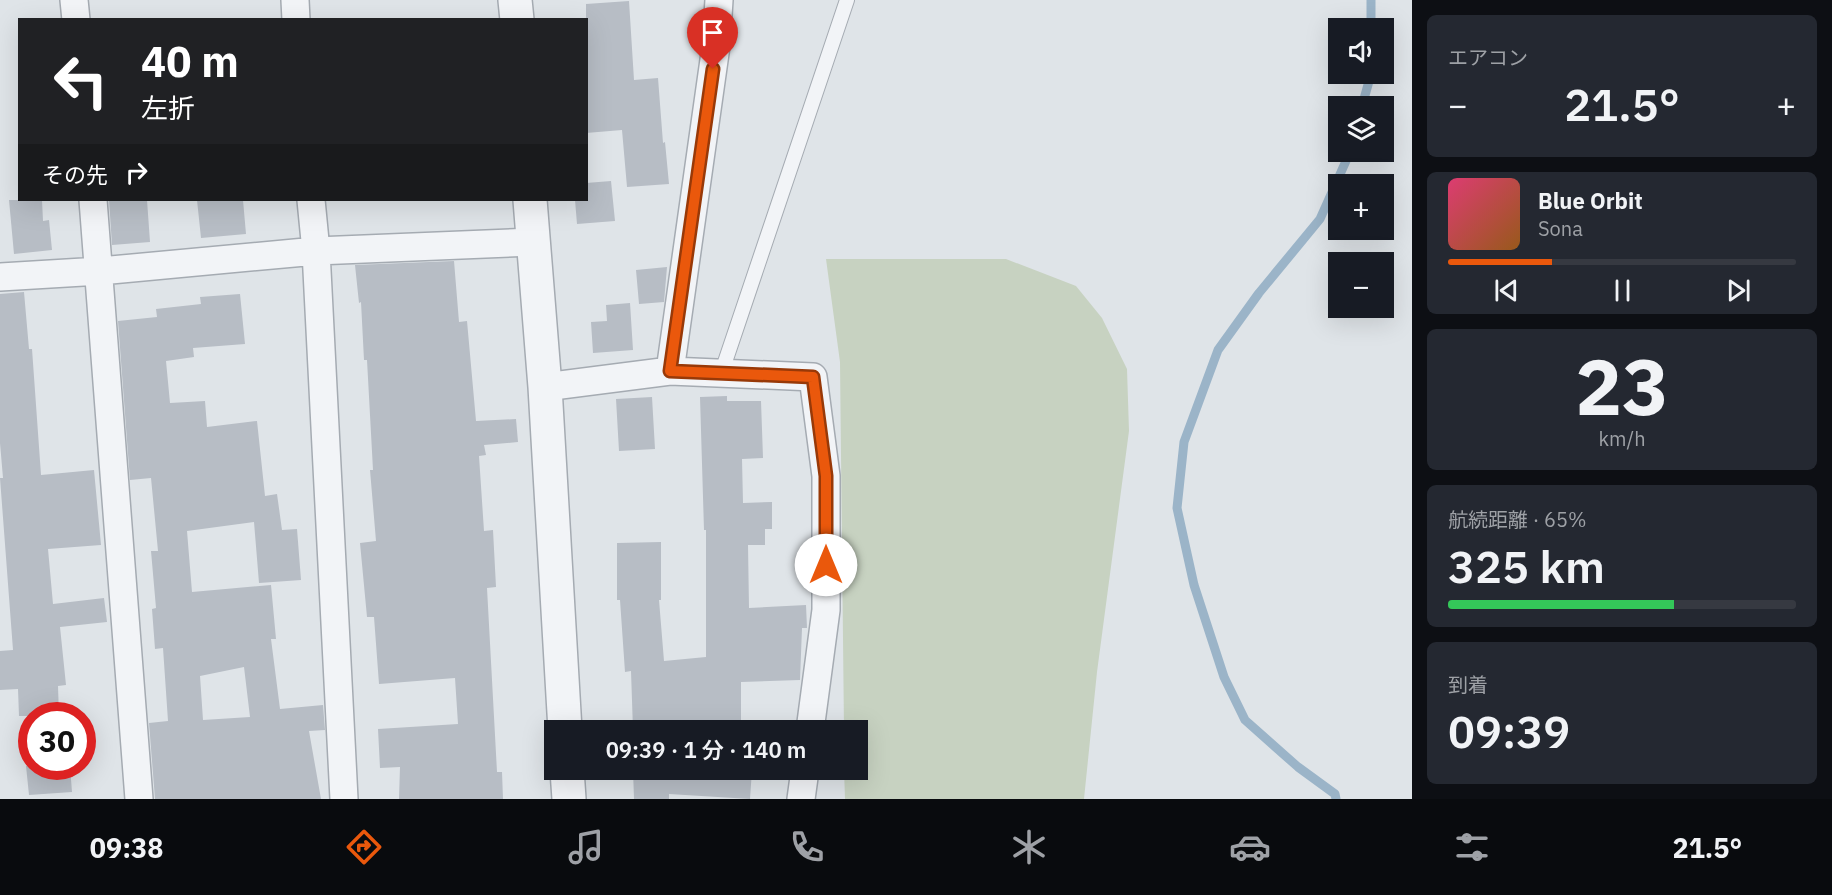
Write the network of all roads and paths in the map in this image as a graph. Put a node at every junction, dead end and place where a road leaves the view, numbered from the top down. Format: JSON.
{"nodes":[{"id":1,"x":74,"y":0,"type":"edge"},
{"id":2,"x":295,"y":0,"type":"edge"},
{"id":3,"x":515,"y":0,"type":"edge"},
{"id":4,"x":719,"y":0,"type":"edge"},
{"id":5,"x":847,"y":0,"type":"edge"},
{"id":6,"x":76,"y":18,"type":"edge"},
{"id":7,"x":296,"y":18,"type":"edge"},
{"id":8,"x":517,"y":18,"type":"edge"},
{"id":9,"x":93,"y":201,"type":"edge"},
{"id":10,"x":311,"y":201,"type":"edge"},
{"id":11,"x":530,"y":201,"type":"edge"},
{"id":12,"x":533,"y":242,"type":"junction"},
{"id":13,"x":316,"y":250,"type":"junction"},
{"id":14,"x":100,"y":271,"type":"junction"},
{"id":15,"x":0,"y":277,"type":"edge"},
{"id":16,"x":670,"y":371,"type":"junction"},
{"id":17,"x":721,"y":374,"type":"junction"},
{"id":18,"x":545,"y":387,"type":"junction"},
{"id":19,"x":564,"y":720,"type":"edge"},
{"id":20,"x":811,"y":720,"type":"edge"},
{"id":21,"x":568,"y":780,"type":"edge"},
{"id":22,"x":804,"y":780,"type":"edge"},
{"id":23,"x":139,"y":799,"type":"edge"},
{"id":24,"x":344,"y":799,"type":"edge"},
{"id":25,"x":569,"y":799,"type":"edge"},
{"id":26,"x":801,"y":799,"type":"edge"}],
"edges":[{"from":1,"to":6,"type":"street"},
{"from":2,"to":7,"type":"street"},
{"from":3,"to":8,"type":"street"},
{"from":4,"to":16,"type":"street"},
{"from":5,"to":17,"type":"lane"},
{"from":9,"to":14,"type":"street"},
{"from":10,"to":13,"type":"street"},
{"from":11,"to":12,"type":"street"},
{"from":12,"to":13,"type":"street"},
{"from":12,"to":18,"type":"street"},
{"from":13,"to":14,"type":"street"},
{"from":13,"to":24,"type":"street"},
{"from":14,"to":15,"type":"street"},
{"from":14,"to":23,"type":"street"},
{"from":16,"to":17,"type":"street"},
{"from":16,"to":18,"type":"street"},
{"from":17,"to":20,"type":"street"},
{"from":18,"to":19,"type":"street"},
{"from":21,"to":25,"type":"street"},
{"from":22,"to":26,"type":"street"}]}
